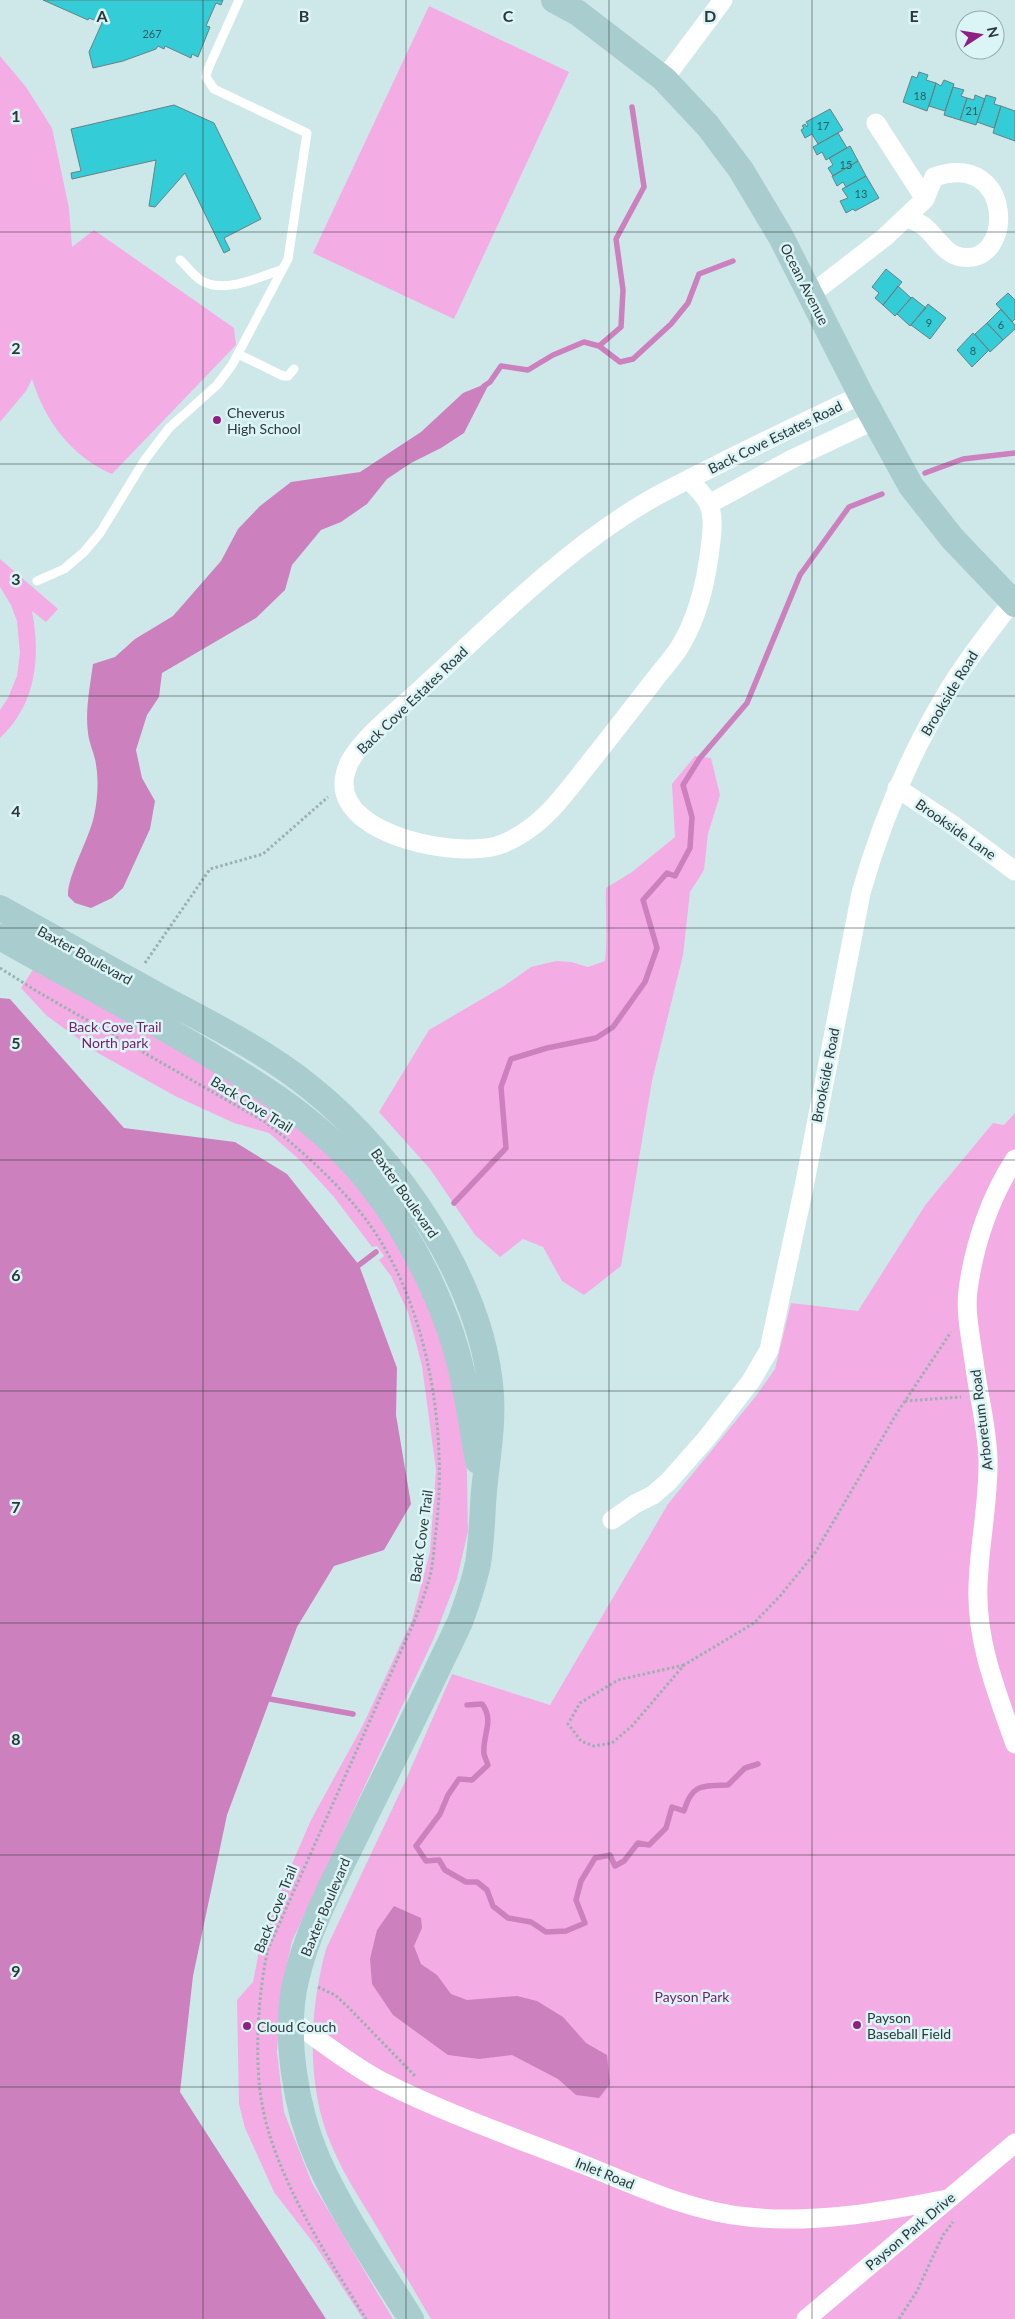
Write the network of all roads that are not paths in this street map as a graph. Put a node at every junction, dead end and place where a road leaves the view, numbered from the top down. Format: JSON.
{"nodes":[{"id":1,"x":239,"y":0,"type":"edge"},
{"id":2,"x":554,"y":0,"type":"edge"},
{"id":3,"x":723,"y":0,"type":"edge"},
{"id":4,"x":664,"y":79,"type":"junction"},
{"id":5,"x":876,"y":123,"type":"dead end"},
{"id":6,"x":926,"y":199,"type":"junction"},
{"id":7,"x":906,"y":217,"type":"junction"},
{"id":8,"x":180,"y":260,"type":"dead end"},
{"id":9,"x":281,"y":270,"type":"junction"},
{"id":10,"x":810,"y":295,"type":"junction"},
{"id":11,"x":238,"y":354,"type":"junction"},
{"id":12,"x":294,"y":369,"type":"dead end"},
{"id":13,"x":861,"y":395,"type":"junction"},
{"id":14,"x":874,"y":420,"type":"junction"},
{"id":15,"x":688,"y":480,"type":"junction"},
{"id":16,"x":709,"y":504,"type":"junction"},
{"id":17,"x":37,"y":580,"type":"dead end"},
{"id":18,"x":1014,"y":603,"type":"edge"},
{"id":19,"x":897,"y":788,"type":"junction"},
{"id":20,"x":1015,"y":871,"type":"edge"},
{"id":21,"x":0,"y":908,"type":"edge"},
{"id":22,"x":0,"y":937,"type":"edge"},
{"id":23,"x":1015,"y":1159,"type":"edge"},
{"id":24,"x":484,"y":1494,"type":"junction"},
{"id":25,"x":612,"y":1520,"type":"dead end"},
{"id":26,"x":1015,"y":1744,"type":"edge"},
{"id":27,"x":292,"y":2021,"type":"junction"},
{"id":28,"x":1015,"y":2144,"type":"edge"},
{"id":29,"x":947,"y":2199,"type":"junction"},
{"id":30,"x":410,"y":2319,"type":"edge"},
{"id":31,"x":806,"y":2319,"type":"edge"}],
"edges":[{"from":1,"to":9,"type":"lane"},
{"from":2,"to":4,"type":"street","name":"Ocean Avenue"},
{"from":3,"to":4,"type":"street"},
{"from":4,"to":10,"type":"street","name":"Ocean Avenue"},
{"from":5,"to":6,"type":"street"},
{"from":6,"to":7,"type":"street"},
{"from":6,"to":7,"type":"street"},
{"from":7,"to":10,"type":"street"},
{"from":8,"to":9,"type":"lane"},
{"from":9,"to":11,"type":"lane"},
{"from":10,"to":13,"type":"street","name":"Ocean Avenue"},
{"from":11,"to":12,"type":"lane"},
{"from":11,"to":17,"type":"lane"},
{"from":13,"to":14,"type":"street","name":"Ocean Avenue"},
{"from":13,"to":15,"type":"street","name":"Back Cove Estates Road"},
{"from":14,"to":16,"type":"street","name":"Back Cove Estates Road"},
{"from":14,"to":18,"type":"street","name":"Ocean Avenue"},
{"from":15,"to":16,"type":"street","name":"Back Cove Estates Road"},
{"from":15,"to":16,"type":"street","name":"Back Cove Estates Road"},
{"from":18,"to":19,"type":"street","name":"Brookside Road"},
{"from":19,"to":20,"type":"street","name":"Brookside Lane"},
{"from":19,"to":25,"type":"street","name":"Brookside Road"},
{"from":21,"to":24,"type":"street","name":"Baxter Boulevard"},
{"from":22,"to":24,"type":"street","name":"Baxter Boulevard"},
{"from":23,"to":26,"type":"street","name":"Arboretum Road"},
{"from":24,"to":27,"type":"street","name":"Baxter Boulevard"},
{"from":27,"to":29,"type":"street","name":"Inlet Road"},
{"from":27,"to":30,"type":"street","name":"Baxter Boulevard"},
{"from":28,"to":29,"type":"street","name":"Payson Park Drive"},
{"from":29,"to":31,"type":"street","name":"Payson Park Drive"}]}
